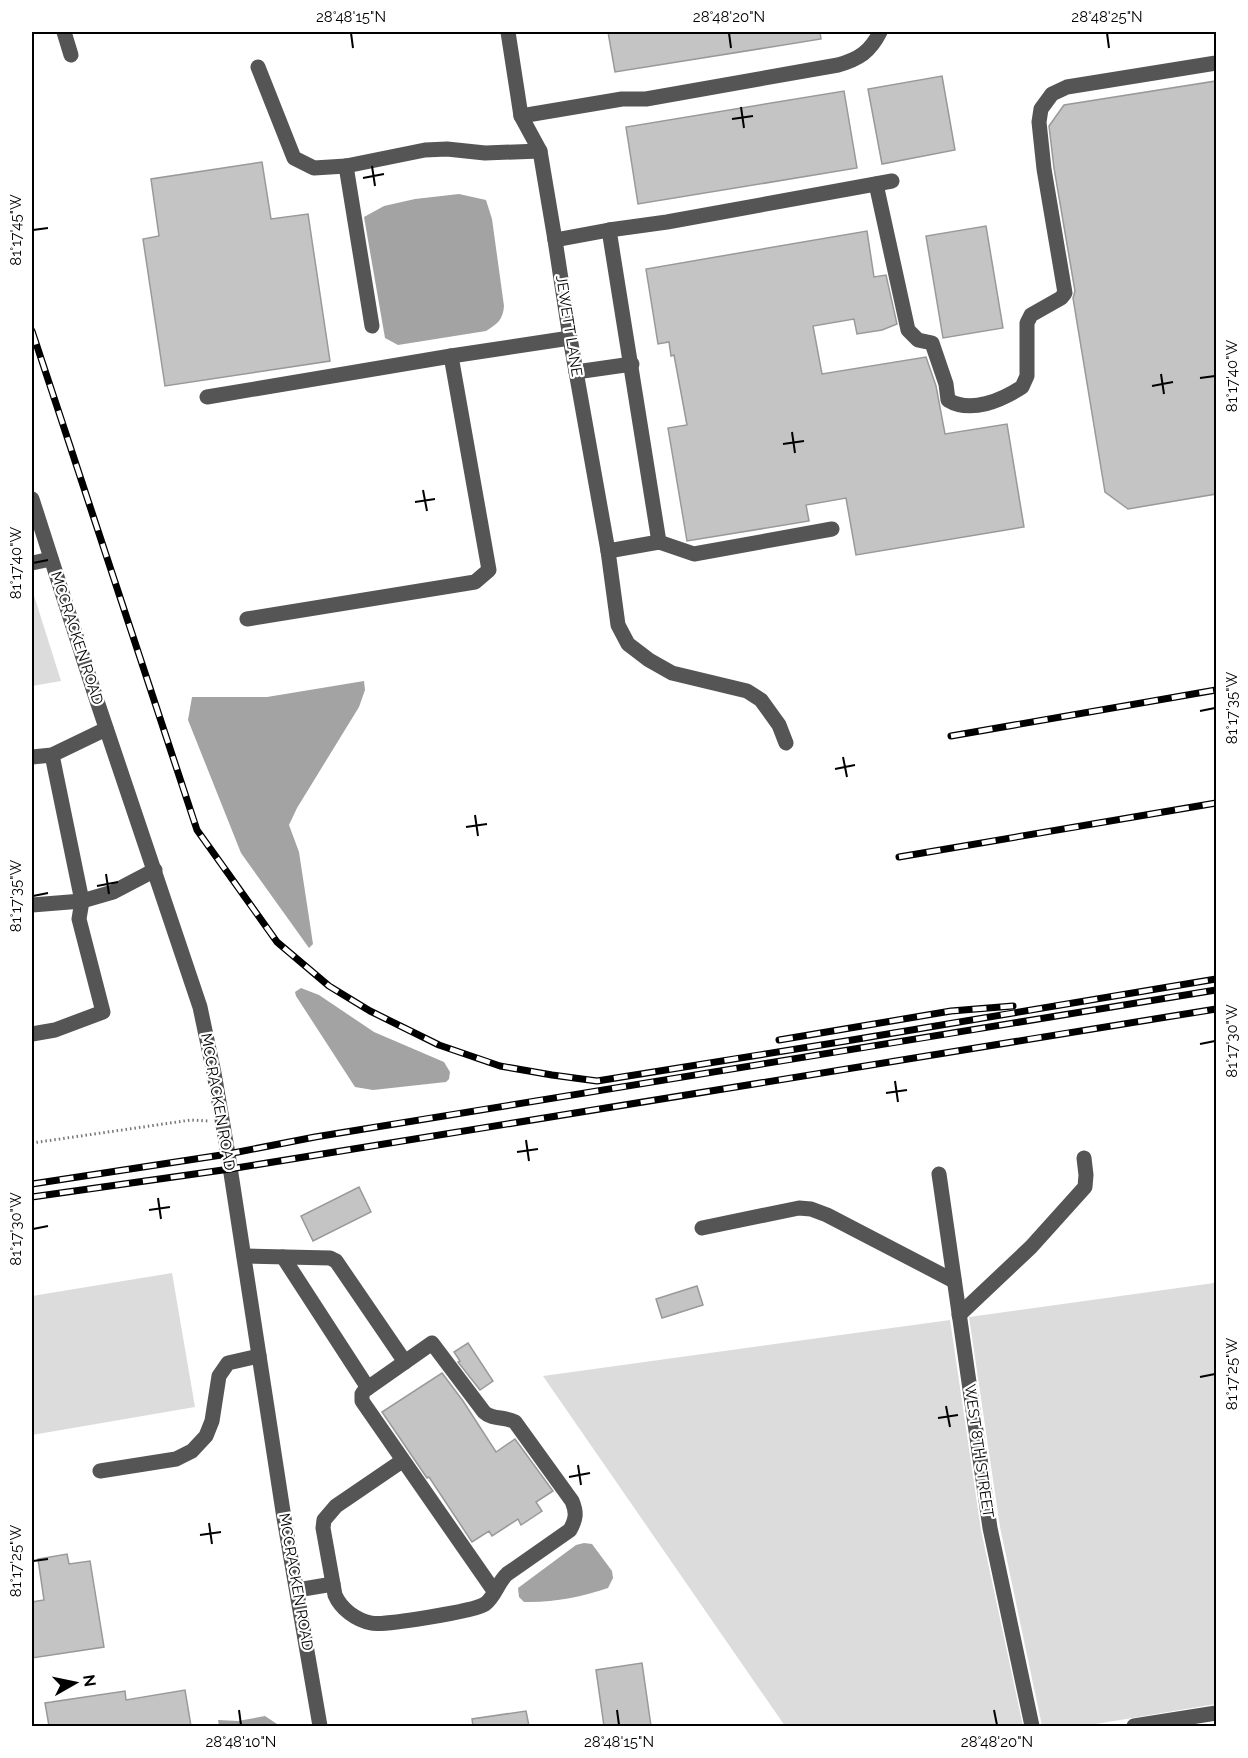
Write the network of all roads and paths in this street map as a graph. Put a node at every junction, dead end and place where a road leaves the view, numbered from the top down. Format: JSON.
{"nodes":[{"id":1,"x":64,"y":32,"type":"edge"},
{"id":2,"x":508,"y":32,"type":"edge"},
{"id":3,"x":880,"y":32,"type":"edge"},
{"id":4,"x":71,"y":54,"type":"dead end"},
{"id":5,"x":1216,"y":63,"type":"edge"},
{"id":6,"x":258,"y":67,"type":"dead end"},
{"id":7,"x":522,"y":116,"type":"junction"},
{"id":8,"x":540,"y":151,"type":"junction"},
{"id":9,"x":346,"y":166,"type":"junction"},
{"id":10,"x":892,"y":181,"type":"dead end"},
{"id":11,"x":876,"y":184,"type":"junction"},
{"id":12,"x":609,"y":230,"type":"junction"},
{"id":13,"x":555,"y":240,"type":"junction"},
{"id":14,"x":372,"y":326,"type":"dead end"},
{"id":15,"x":570,"y":338,"type":"junction"},
{"id":16,"x":451,"y":356,"type":"junction"},
{"id":17,"x":632,"y":364,"type":"junction"},
{"id":18,"x":576,"y":372,"type":"junction"},
{"id":19,"x":207,"y":397,"type":"dead end"},
{"id":20,"x":32,"y":499,"type":"edge"},
{"id":21,"x":832,"y":529,"type":"dead end"},
{"id":22,"x":659,"y":542,"type":"junction"},
{"id":23,"x":608,"y":551,"type":"junction"},
{"id":24,"x":51,"y":559,"type":"junction"},
{"id":25,"x":32,"y":563,"type":"edge"},
{"id":26,"x":247,"y":619,"type":"dead end"},
{"id":27,"x":106,"y":729,"type":"junction"},
{"id":28,"x":786,"y":743,"type":"dead end"},
{"id":29,"x":52,"y":755,"type":"junction"},
{"id":30,"x":32,"y":757,"type":"edge"},
{"id":31,"x":154,"y":870,"type":"junction"},
{"id":32,"x":82,"y":901,"type":"junction"},
{"id":33,"x":32,"y":905,"type":"edge"},
{"id":34,"x":32,"y":1034,"type":"edge"},
{"id":35,"x":222,"y":1121,"type":"junction"},
{"id":36,"x":32,"y":1143,"type":"edge"},
{"id":37,"x":1084,"y":1158,"type":"dead end"},
{"id":38,"x":939,"y":1174,"type":"dead end"},
{"id":39,"x":702,"y":1228,"type":"dead end"},
{"id":40,"x":244,"y":1256,"type":"junction"},
{"id":41,"x":283,"y":1257,"type":"junction"},
{"id":42,"x":954,"y":1281,"type":"junction"},
{"id":43,"x":959,"y":1315,"type":"junction"},
{"id":44,"x":259,"y":1356,"type":"junction"},
{"id":45,"x":405,"y":1362,"type":"junction"},
{"id":46,"x":368,"y":1388,"type":"junction"},
{"id":47,"x":402,"y":1461,"type":"junction"},
{"id":48,"x":100,"y":1471,"type":"dead end"},
{"id":49,"x":333,"y":1584,"type":"junction"},
{"id":50,"x":297,"y":1590,"type":"junction"},
{"id":51,"x":494,"y":1592,"type":"junction"},
{"id":52,"x":1216,"y":1713,"type":"edge"},
{"id":53,"x":321,"y":1726,"type":"edge"},
{"id":54,"x":1032,"y":1726,"type":"edge"},
{"id":55,"x":1134,"y":1726,"type":"edge"}],
"edges":[{"from":1,"to":4,"type":"street"},
{"from":2,"to":7,"type":"street","name":"JEWETT LANE"},
{"from":3,"to":7,"type":"street"},
{"from":5,"to":11,"type":"street"},
{"from":6,"to":9,"type":"street"},
{"from":7,"to":8,"type":"street","name":"JEWETT LANE"},
{"from":8,"to":9,"type":"street"},
{"from":8,"to":13,"type":"street","name":"JEWETT LANE"},
{"from":9,"to":14,"type":"street"},
{"from":10,"to":11,"type":"street"},
{"from":11,"to":12,"type":"street"},
{"from":12,"to":13,"type":"street"},
{"from":12,"to":17,"type":"street"},
{"from":13,"to":15,"type":"street","name":"JEWETT LANE"},
{"from":15,"to":16,"type":"street"},
{"from":15,"to":18,"type":"street","name":"JEWETT LANE"},
{"from":16,"to":19,"type":"street"},
{"from":16,"to":26,"type":"street"},
{"from":17,"to":18,"type":"street"},
{"from":17,"to":22,"type":"street"},
{"from":18,"to":23,"type":"street","name":"JEWETT LANE"},
{"from":20,"to":24,"type":"street","name":"MCCRACKEN ROAD"},
{"from":21,"to":22,"type":"street"},
{"from":22,"to":23,"type":"street"},
{"from":23,"to":28,"type":"street","name":"JEWETT LANE"},
{"from":24,"to":25,"type":"street"},
{"from":24,"to":27,"type":"street","name":"MCCRACKEN ROAD"},
{"from":27,"to":29,"type":"street"},
{"from":27,"to":31,"type":"street","name":"MCCRACKEN ROAD"},
{"from":29,"to":30,"type":"street"},
{"from":29,"to":32,"type":"street"},
{"from":31,"to":32,"type":"street"},
{"from":31,"to":35,"type":"street","name":"MCCRACKEN ROAD"},
{"from":32,"to":33,"type":"street"},
{"from":32,"to":34,"type":"street"},
{"from":35,"to":36,"type":"path"},
{"from":35,"to":40,"type":"street","name":"MCCRACKEN ROAD"},
{"from":37,"to":43,"type":"street"},
{"from":38,"to":42,"type":"street","name":"WEST 8TH STREET"},
{"from":39,"to":42,"type":"street"},
{"from":40,"to":41,"type":"street"},
{"from":40,"to":44,"type":"street","name":"MCCRACKEN ROAD"},
{"from":41,"to":45,"type":"street"},
{"from":41,"to":46,"type":"street"},
{"from":42,"to":43,"type":"street","name":"WEST 8TH STREET"},
{"from":43,"to":54,"type":"street","name":"WEST 8TH STREET"},
{"from":44,"to":48,"type":"street"},
{"from":44,"to":50,"type":"street","name":"MCCRACKEN ROAD"},
{"from":45,"to":46,"type":"street"},
{"from":45,"to":51,"type":"street"},
{"from":46,"to":47,"type":"street"},
{"from":47,"to":49,"type":"street"},
{"from":47,"to":51,"type":"street"},
{"from":49,"to":50,"type":"street"},
{"from":49,"to":51,"type":"street"},
{"from":50,"to":53,"type":"street","name":"MCCRACKEN ROAD"},
{"from":52,"to":55,"type":"street"}]}
